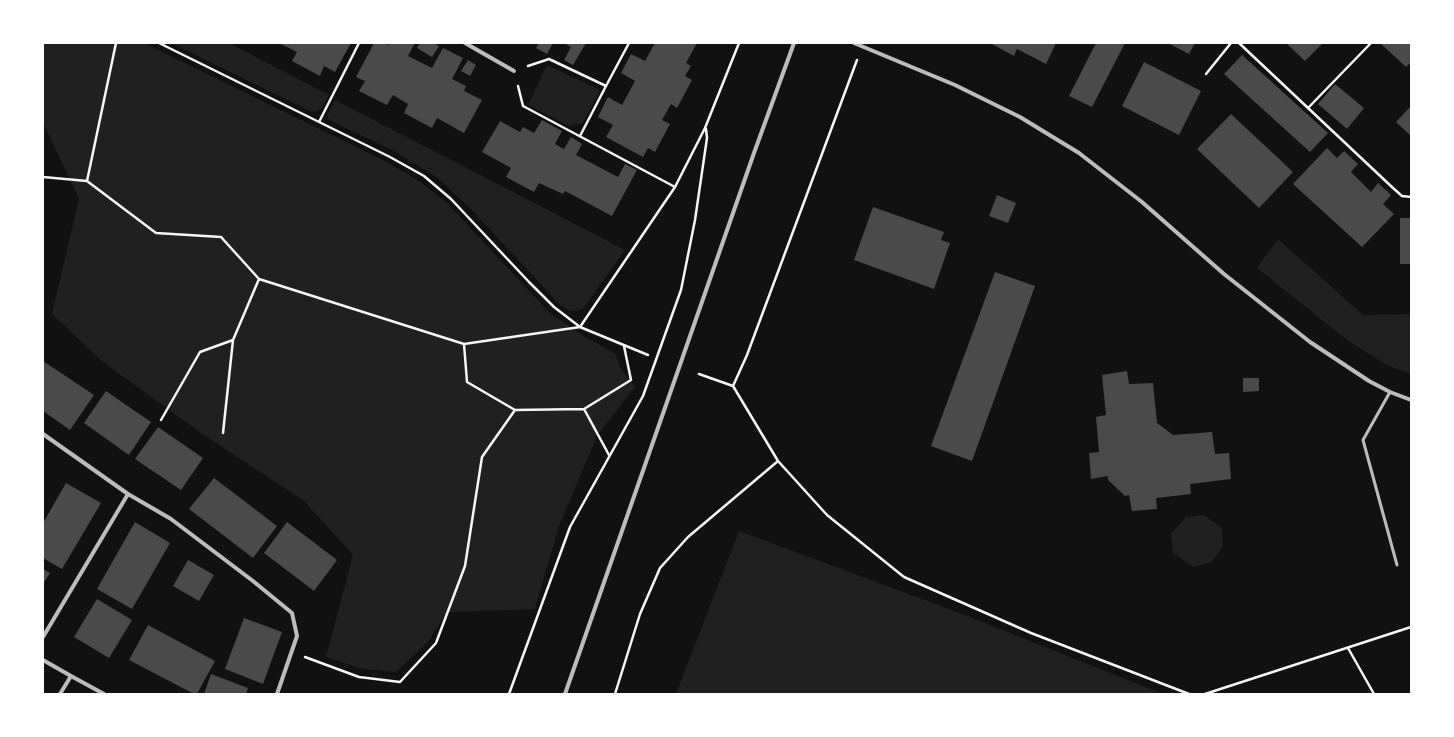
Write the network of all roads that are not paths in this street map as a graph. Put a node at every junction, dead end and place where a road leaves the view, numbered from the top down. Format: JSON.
{"nodes":[{"id":1,"x":465,"y":43,"type":"edge"},
{"id":2,"x":794,"y":43,"type":"edge"},
{"id":3,"x":854,"y":43,"type":"edge"},
{"id":4,"x":514,"y":71,"type":"road end"},
{"id":5,"x":1390,"y":392,"type":"junction"},
{"id":6,"x":1411,"y":400,"type":"edge"},
{"id":7,"x":43,"y":434,"type":"edge"},
{"id":8,"x":128,"y":494,"type":"junction"},
{"id":9,"x":1398,"y":564,"type":"dead end"},
{"id":10,"x":43,"y":637,"type":"edge"},
{"id":11,"x":43,"y":660,"type":"edge"},
{"id":12,"x":71,"y":676,"type":"junction"},
{"id":13,"x":60,"y":694,"type":"edge"},
{"id":14,"x":104,"y":694,"type":"edge"},
{"id":15,"x":277,"y":694,"type":"edge"},
{"id":16,"x":565,"y":694,"type":"edge"}],
"edges":[{"from":1,"to":4,"type":"street"},
{"from":2,"to":16,"type":"street"},
{"from":3,"to":5,"type":"street"},
{"from":5,"to":6,"type":"street"},
{"from":5,"to":9,"type":"lane"},
{"from":7,"to":8,"type":"street"},
{"from":8,"to":10,"type":"street"},
{"from":8,"to":15,"type":"street"},
{"from":11,"to":12,"type":"street"},
{"from":12,"to":13,"type":"street"},
{"from":12,"to":14,"type":"street"}]}
